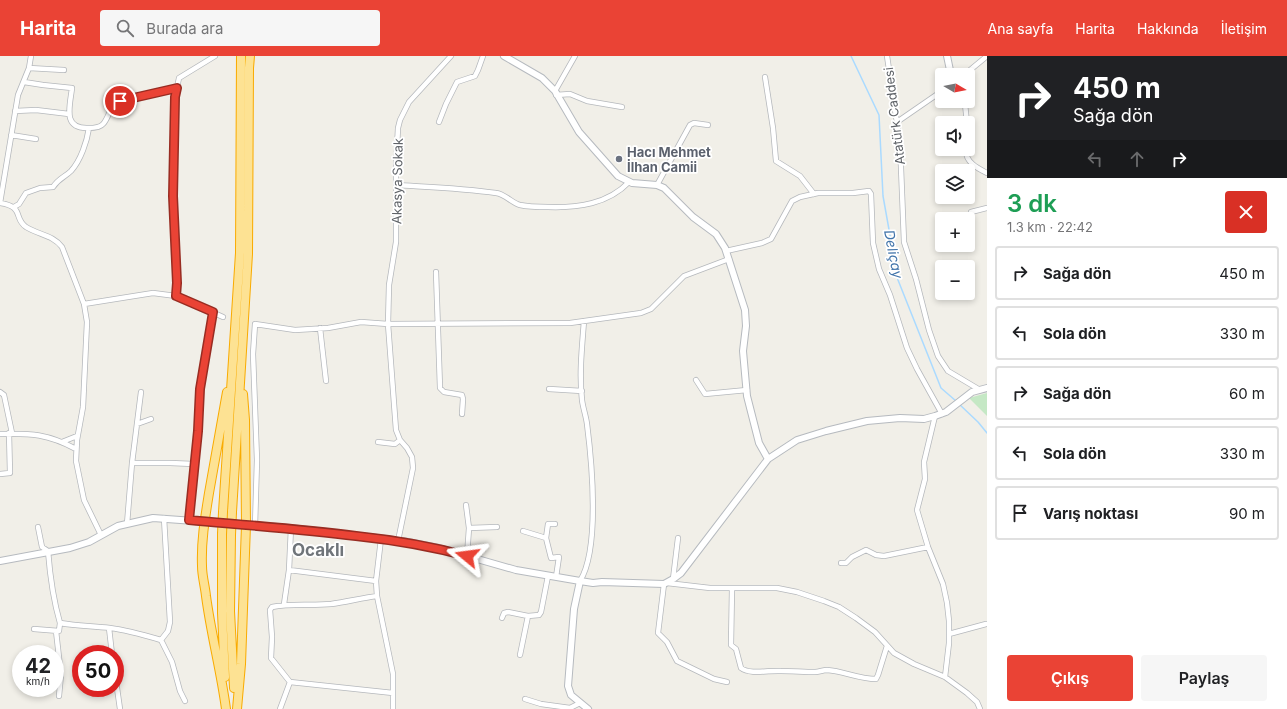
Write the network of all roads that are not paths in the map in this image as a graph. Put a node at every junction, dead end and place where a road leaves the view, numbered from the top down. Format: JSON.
{"nodes":[{"id":1,"x":31,"y":56,"type":"edge"},
{"id":2,"x":215,"y":56,"type":"edge"},
{"id":3,"x":241,"y":56,"type":"edge"},
{"id":4,"x":250,"y":56,"type":"edge"},
{"id":5,"x":451,"y":56,"type":"edge"},
{"id":6,"x":483,"y":56,"type":"edge"},
{"id":7,"x":504,"y":56,"type":"edge"},
{"id":8,"x":575,"y":56,"type":"edge"},
{"id":9,"x":887,"y":56,"type":"edge"},
{"id":10,"x":947,"y":56,"type":"edge"},
{"id":11,"x":987,"y":56,"type":"edge"},
{"id":12,"x":29,"y":68,"type":"junction"},
{"id":13,"x":949,"y":68,"type":"edge"},
{"id":14,"x":972,"y":68,"type":"edge"},
{"id":15,"x":64,"y":70,"type":"dead end"},
{"id":16,"x":765,"y":77,"type":"dead end"},
{"id":17,"x":24,"y":82,"type":"junction"},
{"id":18,"x":177,"y":88,"type":"junction"},
{"id":19,"x":556,"y":93,"type":"junction"},
{"id":20,"x":935,"y":96,"type":"edge"},
{"id":21,"x":622,"y":108,"type":"dead end"},
{"id":22,"x":15,"y":111,"type":"junction"},
{"id":23,"x":69,"y":114,"type":"junction"},
{"id":24,"x":439,"y":122,"type":"dead end"},
{"id":25,"x":897,"y":122,"type":"junction"},
{"id":26,"x":708,"y":126,"type":"dead end"},
{"id":27,"x":89,"y":128,"type":"junction"},
{"id":28,"x":11,"y":135,"type":"junction"},
{"id":29,"x":36,"y":139,"type":"dead end"},
{"id":30,"x":966,"y":156,"type":"edge"},
{"id":31,"x":987,"y":173,"type":"edge"},
{"id":32,"x":629,"y":182,"type":"junction"},
{"id":33,"x":396,"y":185,"type":"junction"},
{"id":34,"x":657,"y":185,"type":"junction"},
{"id":35,"x":814,"y":194,"type":"junction"},
{"id":36,"x":0,"y":203,"type":"edge"},
{"id":37,"x":14,"y":207,"type":"junction"},
{"id":38,"x":987,"y":208,"type":"edge"},
{"id":39,"x":971,"y":212,"type":"dead end"},
{"id":40,"x":726,"y":251,"type":"junction"},
{"id":41,"x":729,"y":259,"type":"junction"},
{"id":42,"x":436,"y":272,"type":"dead end"},
{"id":43,"x":176,"y":296,"type":"junction"},
{"id":44,"x":84,"y":304,"type":"junction"},
{"id":45,"x":213,"y":312,"type":"junction"},
{"id":46,"x":223,"y":317,"type":"dead end"},
{"id":47,"x":584,"y":321,"type":"junction"},
{"id":48,"x":437,"y":323,"type":"junction"},
{"id":49,"x":388,"y":324,"type":"junction"},
{"id":50,"x":320,"y":328,"type":"junction"},
{"id":51,"x":238,"y":355,"type":"junction"},
{"id":52,"x":696,"y":380,"type":"dead end"},
{"id":53,"x":326,"y":381,"type":"dead end"},
{"id":54,"x":987,"y":388,"type":"edge"},
{"id":55,"x":549,"y":389,"type":"dead end"},
{"id":56,"x":746,"y":390,"type":"junction"},
{"id":57,"x":980,"y":390,"type":"junction"},
{"id":58,"x":582,"y":391,"type":"junction"},
{"id":59,"x":0,"y":392,"type":"edge"},
{"id":60,"x":141,"y":392,"type":"dead end"},
{"id":61,"x":462,"y":414,"type":"dead end"},
{"id":62,"x":941,"y":414,"type":"junction"},
{"id":63,"x":151,"y":419,"type":"dead end"},
{"id":64,"x":137,"y":424,"type":"junction"},
{"id":65,"x":10,"y":433,"type":"junction"},
{"id":66,"x":0,"y":434,"type":"edge"},
{"id":67,"x":78,"y":436,"type":"junction"},
{"id":68,"x":400,"y":440,"type":"junction"},
{"id":69,"x":62,"y":442,"type":"junction"},
{"id":70,"x":378,"y":442,"type":"dead end"},
{"id":71,"x":76,"y":449,"type":"junction"},
{"id":72,"x":768,"y":459,"type":"junction"},
{"id":73,"x":132,"y":463,"type":"junction"},
{"id":74,"x":194,"y":464,"type":"junction"},
{"id":75,"x":0,"y":474,"type":"edge"},
{"id":76,"x":466,"y":504,"type":"dead end"},
{"id":77,"x":164,"y":518,"type":"junction"},
{"id":78,"x":189,"y":520,"type":"junction"},
{"id":79,"x":205,"y":522,"type":"junction"},
{"id":80,"x":127,"y":524,"type":"junction"},
{"id":81,"x":555,"y":524,"type":"dead end"},
{"id":82,"x":246,"y":525,"type":"junction"},
{"id":83,"x":255,"y":526,"type":"junction"},
{"id":84,"x":38,"y":527,"type":"dead end"},
{"id":85,"x":497,"y":527,"type":"dead end"},
{"id":86,"x":291,"y":528,"type":"junction"},
{"id":87,"x":469,"y":528,"type":"junction"},
{"id":88,"x":523,"y":531,"type":"dead end"},
{"id":89,"x":101,"y":535,"type":"junction"},
{"id":90,"x":546,"y":538,"type":"junction"},
{"id":91,"x":678,"y":538,"type":"dead end"},
{"id":92,"x":381,"y":539,"type":"junction"},
{"id":93,"x":398,"y":541,"type":"junction"},
{"id":94,"x":928,"y":547,"type":"junction"},
{"id":95,"x":48,"y":552,"type":"junction"},
{"id":96,"x":467,"y":556,"type":"junction"},
{"id":97,"x":0,"y":561,"type":"edge"},
{"id":98,"x":841,"y":564,"type":"dead end"},
{"id":99,"x":289,"y":570,"type":"junction"},
{"id":100,"x":548,"y":576,"type":"junction"},
{"id":101,"x":556,"y":577,"type":"junction"},
{"id":102,"x":376,"y":581,"type":"junction"},
{"id":103,"x":580,"y":581,"type":"junction"},
{"id":104,"x":668,"y":582,"type":"junction"},
{"id":105,"x":732,"y":588,"type":"junction"},
{"id":106,"x":377,"y":596,"type":"junction"},
{"id":107,"x":284,"y":604,"type":"junction"},
{"id":108,"x":528,"y":616,"type":"junction"},
{"id":109,"x":502,"y":618,"type":"dead end"},
{"id":110,"x":60,"y":623,"type":"junction"},
{"id":111,"x":986,"y":624,"type":"dead end"},
{"id":112,"x":109,"y":628,"type":"junction"},
{"id":113,"x":34,"y":629,"type":"dead end"},
{"id":114,"x":56,"y":631,"type":"junction"},
{"id":115,"x":949,"y":634,"type":"junction"},
{"id":116,"x":161,"y":640,"type":"junction"},
{"id":117,"x":58,"y":645,"type":"edge"},
{"id":118,"x":111,"y":645,"type":"edge"},
{"id":119,"x":887,"y":646,"type":"junction"},
{"id":120,"x":520,"y":655,"type":"dead end"},
{"id":121,"x":945,"y":677,"type":"junction"},
{"id":122,"x":290,"y":682,"type":"junction"},
{"id":123,"x":727,"y":682,"type":"dead end"},
{"id":124,"x":393,"y":693,"type":"junction"},
{"id":125,"x":118,"y":697,"type":"edge"},
{"id":126,"x":525,"y":699,"type":"dead end"},
{"id":127,"x":185,"y":701,"type":"dead end"},
{"id":128,"x":580,"y":703,"type":"junction"},
{"id":129,"x":120,"y":709,"type":"edge"},
{"id":130,"x":226,"y":709,"type":"edge"},
{"id":131,"x":236,"y":709,"type":"edge"},
{"id":132,"x":280,"y":709,"type":"edge"},
{"id":133,"x":393,"y":709,"type":"edge"},
{"id":134,"x":588,"y":709,"type":"edge"},
{"id":135,"x":980,"y":709,"type":"edge"}],
"edges":[{"from":1,"to":12,"type":"street"},
{"from":2,"to":18,"type":"street"},
{"from":3,"to":51,"type":"highway"},
{"from":4,"to":51,"type":"highway"},
{"from":5,"to":33,"type":"street","name":"Akasya Sokak"},
{"from":6,"to":24,"type":"street"},
{"from":7,"to":19,"type":"street"},
{"from":8,"to":19,"type":"street"},
{"from":9,"to":25,"type":"street","name":"Atatürk Caddesi"},
{"from":10,"to":13,"type":"street"},
{"from":11,"to":14,"type":"street"},
{"from":12,"to":15,"type":"street"},
{"from":12,"to":17,"type":"street"},
{"from":16,"to":35,"type":"street"},
{"from":17,"to":22,"type":"street"},
{"from":17,"to":23,"type":"street"},
{"from":18,"to":27,"type":"street"},
{"from":18,"to":43,"type":"street"},
{"from":19,"to":21,"type":"street"},
{"from":19,"to":32,"type":"street"},
{"from":20,"to":25,"type":"street"},
{"from":22,"to":23,"type":"street"},
{"from":22,"to":28,"type":"street"},
{"from":23,"to":27,"type":"street"},
{"from":25,"to":57,"type":"street","name":"Atatürk Caddesi"},
{"from":26,"to":34,"type":"street"},
{"from":27,"to":37,"type":"street"},
{"from":28,"to":29,"type":"street"},
{"from":28,"to":36,"type":"street"},
{"from":30,"to":31,"type":"street"},
{"from":32,"to":33,"type":"street"},
{"from":32,"to":34,"type":"street"},
{"from":33,"to":49,"type":"street","name":"Akasya Sokak"},
{"from":34,"to":40,"type":"street"},
{"from":35,"to":40,"type":"street"},
{"from":35,"to":62,"type":"street"},
{"from":36,"to":37,"type":"street"},
{"from":37,"to":44,"type":"street"},
{"from":38,"to":39,"type":"street"},
{"from":40,"to":41,"type":"street"},
{"from":41,"to":47,"type":"street"},
{"from":41,"to":56,"type":"street"},
{"from":42,"to":48,"type":"street"},
{"from":43,"to":44,"type":"street"},
{"from":43,"to":45,"type":"street"},
{"from":44,"to":67,"type":"street"},
{"from":45,"to":46,"type":"street"},
{"from":45,"to":74,"type":"street"},
{"from":47,"to":48,"type":"street"},
{"from":47,"to":58,"type":"street"},
{"from":48,"to":49,"type":"street"},
{"from":48,"to":61,"type":"street"},
{"from":49,"to":50,"type":"street"},
{"from":49,"to":68,"type":"street","name":"Akasya Sokak"},
{"from":50,"to":53,"type":"street"},
{"from":50,"to":83,"type":"street"},
{"from":51,"to":79,"type":"highway"},
{"from":51,"to":82,"type":"highway"},
{"from":51,"to":130,"type":"highway","bridge":true},
{"from":51,"to":131,"type":"highway","bridge":true},
{"from":52,"to":56,"type":"street"},
{"from":54,"to":57,"type":"street"},
{"from":55,"to":58,"type":"street"},
{"from":56,"to":72,"type":"street"},
{"from":57,"to":62,"type":"street"},
{"from":58,"to":103,"type":"street"},
{"from":59,"to":65,"type":"street"},
{"from":60,"to":64,"type":"street"},
{"from":62,"to":72,"type":"street"},
{"from":62,"to":94,"type":"street"},
{"from":63,"to":64,"type":"street"},
{"from":64,"to":73,"type":"street"},
{"from":65,"to":66,"type":"street"},
{"from":65,"to":69,"type":"street"},
{"from":65,"to":75,"type":"street"},
{"from":67,"to":69,"type":"street"},
{"from":67,"to":71,"type":"street"},
{"from":68,"to":70,"type":"street"},
{"from":68,"to":93,"type":"street"},
{"from":69,"to":71,"type":"street"},
{"from":71,"to":89,"type":"street"},
{"from":72,"to":104,"type":"street"},
{"from":73,"to":74,"type":"street"},
{"from":73,"to":80,"type":"street"},
{"from":74,"to":78,"type":"street"},
{"from":76,"to":87,"type":"street"},
{"from":77,"to":78,"type":"street"},
{"from":77,"to":80,"type":"street"},
{"from":77,"to":116,"type":"street"},
{"from":78,"to":79,"type":"street"},
{"from":79,"to":82,"type":"street"},
{"from":79,"to":130,"type":"highway"},
{"from":80,"to":89,"type":"street"},
{"from":81,"to":90,"type":"street"},
{"from":82,"to":83,"type":"street"},
{"from":82,"to":131,"type":"highway"},
{"from":83,"to":86,"type":"street"},
{"from":84,"to":95,"type":"street"},
{"from":85,"to":87,"type":"street"},
{"from":86,"to":92,"type":"street"},
{"from":86,"to":99,"type":"street"},
{"from":87,"to":96,"type":"street"},
{"from":88,"to":90,"type":"street"},
{"from":89,"to":95,"type":"street"},
{"from":90,"to":101,"type":"street"},
{"from":91,"to":104,"type":"street"},
{"from":92,"to":93,"type":"street"},
{"from":92,"to":102,"type":"street"},
{"from":93,"to":96,"type":"street"},
{"from":94,"to":98,"type":"street"},
{"from":94,"to":115,"type":"street"},
{"from":95,"to":97,"type":"street"},
{"from":95,"to":110,"type":"street"},
{"from":96,"to":100,"type":"street"},
{"from":99,"to":102,"type":"street"},
{"from":99,"to":107,"type":"street"},
{"from":100,"to":101,"type":"street"},
{"from":100,"to":108,"type":"street"},
{"from":101,"to":103,"type":"street"},
{"from":102,"to":106,"type":"street"},
{"from":103,"to":104,"type":"street"},
{"from":103,"to":128,"type":"street"},
{"from":104,"to":105,"type":"street"},
{"from":104,"to":123,"type":"street"},
{"from":105,"to":119,"type":"street"},
{"from":105,"to":119,"type":"street"},
{"from":106,"to":107,"type":"street"},
{"from":106,"to":124,"type":"street"},
{"from":107,"to":122,"type":"street"},
{"from":108,"to":109,"type":"street"},
{"from":108,"to":120,"type":"street"},
{"from":110,"to":112,"type":"street"},
{"from":110,"to":114,"type":"street"},
{"from":111,"to":115,"type":"street"},
{"from":112,"to":116,"type":"street"},
{"from":112,"to":118,"type":"street"},
{"from":113,"to":114,"type":"street"},
{"from":114,"to":117,"type":"street"},
{"from":115,"to":121,"type":"street"},
{"from":116,"to":127,"type":"street"},
{"from":119,"to":121,"type":"street"},
{"from":121,"to":135,"type":"street"},
{"from":122,"to":124,"type":"street"},
{"from":122,"to":132,"type":"street"},
{"from":124,"to":133,"type":"street"},
{"from":125,"to":129,"type":"street"},
{"from":126,"to":128,"type":"street"},
{"from":128,"to":134,"type":"street"}]}
